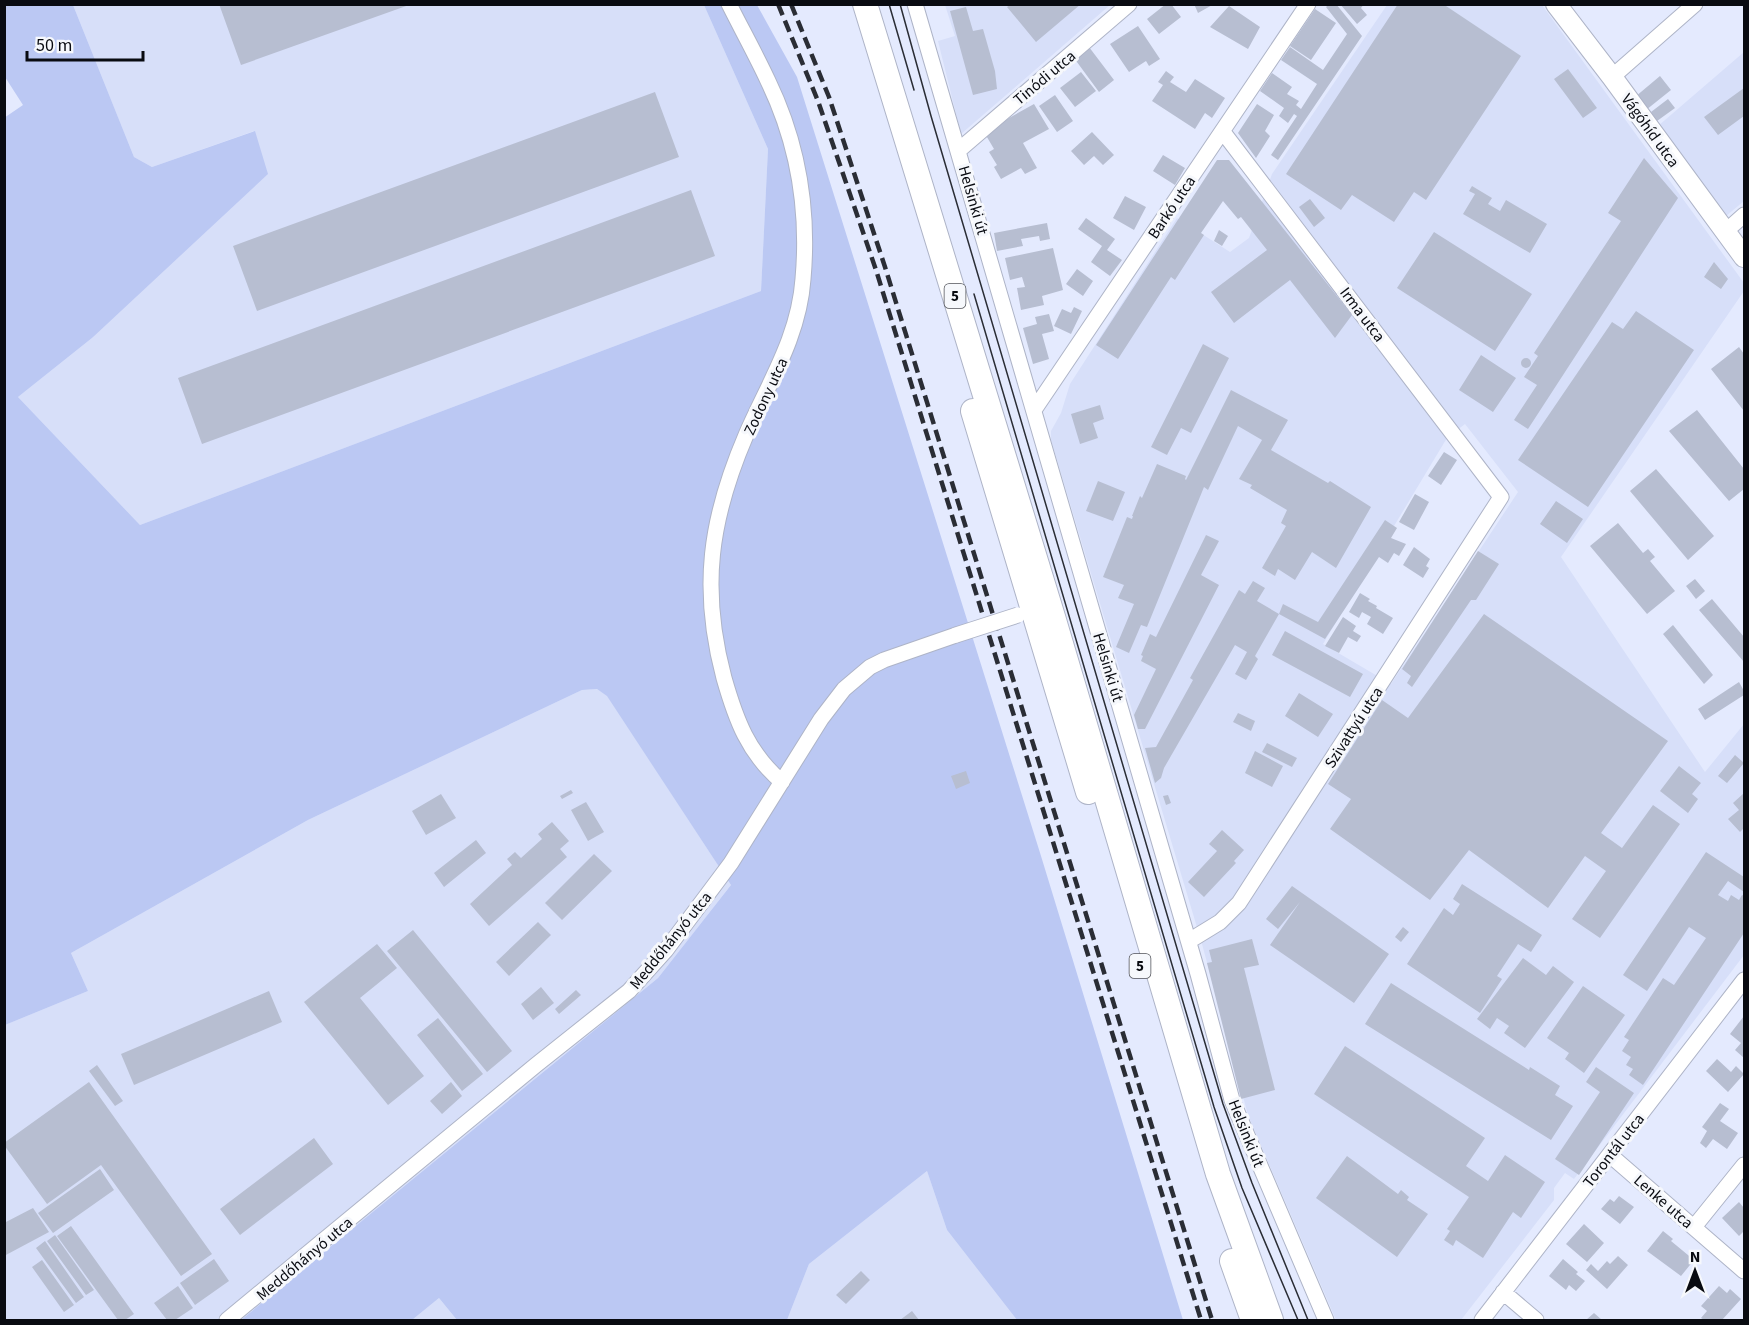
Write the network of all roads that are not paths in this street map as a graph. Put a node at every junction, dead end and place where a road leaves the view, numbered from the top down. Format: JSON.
{"nodes":[{"id":1,"x":729,"y":4,"type":"edge"},
{"id":2,"x":849,"y":4,"type":"edge"},
{"id":3,"x":865,"y":4,"type":"edge"},
{"id":4,"x":915,"y":4,"type":"edge"},
{"id":5,"x":1129,"y":4,"type":"edge"},
{"id":6,"x":1308,"y":4,"type":"edge"},
{"id":7,"x":1556,"y":4,"type":"edge"},
{"id":8,"x":1695,"y":4,"type":"edge"},
{"id":9,"x":1612,"y":77,"type":"junction"},
{"id":10,"x":1223,"y":132,"type":"junction"},
{"id":11,"x":959,"y":150,"type":"junction"},
{"id":12,"x":1744,"y":214,"type":"edge"},
{"id":13,"x":1726,"y":231,"type":"junction"},
{"id":14,"x":1744,"y":257,"type":"edge"},
{"id":15,"x":1034,"y":410,"type":"junction"},
{"id":16,"x":1501,"y":497,"type":"joint"},
{"id":17,"x":1044,"y":588,"type":"junction"},
{"id":18,"x":1025,"y":612,"type":"junction"},
{"id":19,"x":1054,"y":620,"type":"junction"},
{"id":20,"x":782,"y":782,"type":"junction"},
{"id":21,"x":1189,"y":941,"type":"junction"},
{"id":22,"x":1744,"y":980,"type":"edge"},
{"id":23,"x":1610,"y":1155,"type":"junction"},
{"id":24,"x":1744,"y":1165,"type":"edge"},
{"id":25,"x":1694,"y":1227,"type":"junction"},
{"id":26,"x":1744,"y":1271,"type":"edge"},
{"id":27,"x":1503,"y":1292,"type":"junction"},
{"id":28,"x":227,"y":1320,"type":"edge"},
{"id":29,"x":1253,"y":1320,"type":"edge"},
{"id":30,"x":1271,"y":1320,"type":"edge"},
{"id":31,"x":1326,"y":1320,"type":"edge"},
{"id":32,"x":1482,"y":1320,"type":"edge"},
{"id":33,"x":1536,"y":1320,"type":"edge"}],
"edges":[{"from":1,"to":20,"type":"street","name":"Zodony utca"},
{"from":2,"to":18,"type":"main road","number":"5"},
{"from":3,"to":17,"type":"main road","number":"5"},
{"from":4,"to":11,"type":"street","name":"Helsinki út"},
{"from":5,"to":11,"type":"street","name":"Tinódi utca"},
{"from":6,"to":10,"type":"street","name":"Barkó utca"},
{"from":7,"to":9,"type":"street","name":"Vágóhíd utca"},
{"from":8,"to":9,"type":"street"},
{"from":9,"to":13,"type":"street","name":"Vágóhíd utca"},
{"from":10,"to":15,"type":"street","name":"Barkó utca"},
{"from":10,"to":16,"type":"street","name":"Irma utca"},
{"from":11,"to":15,"type":"street","name":"Helsinki út"},
{"from":12,"to":13,"type":"street"},
{"from":13,"to":14,"type":"street","name":"Vágóhíd utca"},
{"from":15,"to":21,"type":"street","name":"Helsinki út"},
{"from":16,"to":21,"type":"street","name":"Szivattyú utca"},
{"from":17,"to":18,"type":"main road"},
{"from":17,"to":19,"type":"main road","number":"5"},
{"from":18,"to":19,"type":"main road"},
{"from":18,"to":20,"type":"street","name":"Meddőhányó utca","bridge":true},
{"from":18,"to":29,"type":"main road","number":"5"},
{"from":19,"to":30,"type":"main road","number":"5"},
{"from":20,"to":28,"type":"street","name":"Meddőhányó utca"},
{"from":21,"to":31,"type":"street","name":"Helsinki út"},
{"from":22,"to":23,"type":"street","name":"Torontál utca"},
{"from":23,"to":25,"type":"street","name":"Lenke utca"},
{"from":23,"to":27,"type":"street","name":"Torontál utca"},
{"from":24,"to":25,"type":"street"},
{"from":25,"to":26,"type":"street","name":"Lenke utca"},
{"from":27,"to":32,"type":"street","name":"Torontál utca"},
{"from":27,"to":33,"type":"street"}]}
